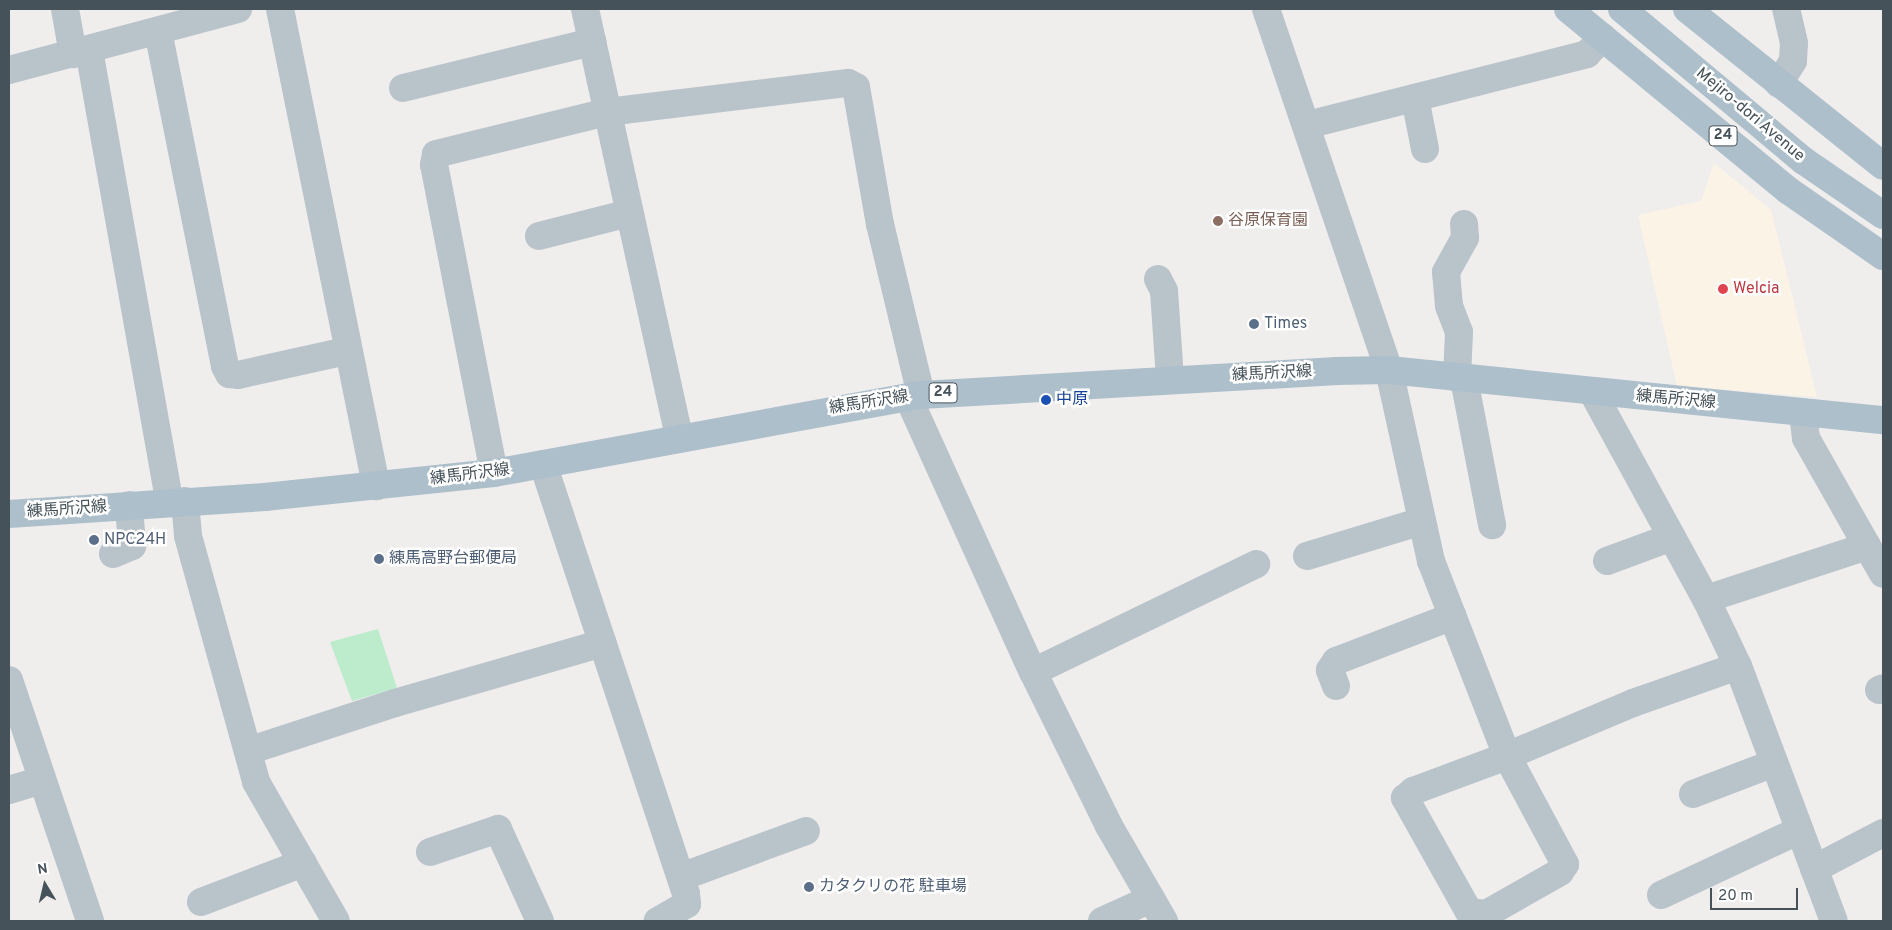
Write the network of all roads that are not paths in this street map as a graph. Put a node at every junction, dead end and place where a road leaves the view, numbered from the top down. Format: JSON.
{"nodes":[{"id":1,"x":65,"y":9,"type":"edge"},
{"id":2,"x":280,"y":9,"type":"edge"},
{"id":3,"x":585,"y":9,"type":"edge"},
{"id":4,"x":1266,"y":9,"type":"edge"},
{"id":5,"x":1568,"y":9,"type":"edge"},
{"id":6,"x":1622,"y":9,"type":"edge"},
{"id":7,"x":1687,"y":9,"type":"edge"},
{"id":8,"x":1786,"y":9,"type":"edge"},
{"id":9,"x":222,"y":11,"type":"edge"},
{"id":10,"x":158,"y":31,"type":"junction"},
{"id":11,"x":1603,"y":37,"type":"junction"},
{"id":12,"x":592,"y":42,"type":"junction"},
{"id":13,"x":81,"y":52,"type":"junction"},
{"id":14,"x":9,"y":70,"type":"edge"},
{"id":15,"x":1779,"y":84,"type":"junction"},
{"id":16,"x":403,"y":88,"type":"dead end"},
{"id":17,"x":1415,"y":98,"type":"junction"},
{"id":18,"x":607,"y":112,"type":"junction"},
{"id":19,"x":1308,"y":125,"type":"junction"},
{"id":20,"x":1425,"y":149,"type":"dead end"},
{"id":21,"x":1883,"y":166,"type":"edge"},
{"id":22,"x":630,"y":213,"type":"junction"},
{"id":23,"x":1883,"y":215,"type":"edge"},
{"id":24,"x":1464,"y":224,"type":"dead end"},
{"id":25,"x":539,"y":236,"type":"dead end"},
{"id":26,"x":1883,"y":256,"type":"edge"},
{"id":27,"x":1158,"y":279,"type":"dead end"},
{"id":28,"x":346,"y":351,"type":"junction"},
{"id":29,"x":1389,"y":370,"type":"junction"},
{"id":30,"x":1461,"y":379,"type":"junction"},
{"id":31,"x":1170,"y":380,"type":"junction"},
{"id":32,"x":1593,"y":393,"type":"junction"},
{"id":33,"x":914,"y":396,"type":"junction"},
{"id":34,"x":1803,"y":412,"type":"junction"},
{"id":35,"x":1883,"y":420,"type":"edge"},
{"id":36,"x":679,"y":437,"type":"junction"},
{"id":37,"x":543,"y":464,"type":"junction"},
{"id":38,"x":494,"y":473,"type":"junction"},
{"id":39,"x":376,"y":486,"type":"junction"},
{"id":40,"x":177,"y":502,"type":"junction"},
{"id":41,"x":129,"y":505,"type":"junction"},
{"id":42,"x":9,"y":514,"type":"edge"},
{"id":43,"x":1422,"y":521,"type":"junction"},
{"id":44,"x":1492,"y":525,"type":"dead end"},
{"id":45,"x":1672,"y":537,"type":"junction"},
{"id":46,"x":1867,"y":546,"type":"junction"},
{"id":47,"x":113,"y":554,"type":"dead end"},
{"id":48,"x":1307,"y":556,"type":"dead end"},
{"id":49,"x":1607,"y":561,"type":"dead end"},
{"id":50,"x":1256,"y":564,"type":"dead end"},
{"id":51,"x":1883,"y":574,"type":"edge"},
{"id":52,"x":1706,"y":599,"type":"junction"},
{"id":53,"x":1453,"y":616,"type":"junction"},
{"id":54,"x":602,"y":644,"type":"junction"},
{"id":55,"x":1738,"y":666,"type":"junction"},
{"id":56,"x":1033,"y":672,"type":"junction"},
{"id":57,"x":9,"y":680,"type":"edge"},
{"id":58,"x":1336,"y":686,"type":"dead end"},
{"id":59,"x":248,"y":751,"type":"junction"},
{"id":60,"x":1507,"y":756,"type":"junction"},
{"id":61,"x":1774,"y":763,"type":"junction"},
{"id":62,"x":41,"y":780,"type":"junction"},
{"id":63,"x":9,"y":790,"type":"edge"},
{"id":64,"x":1693,"y":794,"type":"dead end"},
{"id":65,"x":1800,"y":830,"type":"junction"},
{"id":66,"x":806,"y":831,"type":"dead end"},
{"id":67,"x":1883,"y":832,"type":"edge"},
{"id":68,"x":430,"y":852,"type":"dead end"},
{"id":69,"x":303,"y":863,"type":"junction"},
{"id":70,"x":1814,"y":869,"type":"junction"},
{"id":71,"x":681,"y":877,"type":"junction"},
{"id":72,"x":1661,"y":895,"type":"dead end"},
{"id":73,"x":201,"y":902,"type":"dead end"},
{"id":74,"x":1157,"y":910,"type":"edge"},
{"id":75,"x":674,"y":917,"type":"edge"},
{"id":76,"x":90,"y":921,"type":"edge"},
{"id":77,"x":336,"y":921,"type":"edge"},
{"id":78,"x":540,"y":921,"type":"edge"},
{"id":79,"x":1102,"y":921,"type":"edge"},
{"id":80,"x":1834,"y":921,"type":"edge"}],
"edges":[{"from":1,"to":13,"type":"street"},
{"from":2,"to":28,"type":"street"},
{"from":3,"to":12,"type":"street"},
{"from":4,"to":19,"type":"street"},
{"from":5,"to":11,"type":"main road","number":"24"},
{"from":6,"to":23,"type":"main road","name":"Mejiro-dori Avenue","number":"24"},
{"from":7,"to":15,"type":"main road"},
{"from":8,"to":15,"type":"street"},
{"from":9,"to":10,"type":"street"},
{"from":10,"to":13,"type":"street"},
{"from":10,"to":28,"type":"street"},
{"from":11,"to":17,"type":"street"},
{"from":11,"to":26,"type":"main road","number":"24"},
{"from":12,"to":16,"type":"street"},
{"from":12,"to":18,"type":"street"},
{"from":13,"to":14,"type":"street"},
{"from":13,"to":40,"type":"street"},
{"from":15,"to":21,"type":"main road"},
{"from":17,"to":19,"type":"street"},
{"from":17,"to":20,"type":"street"},
{"from":18,"to":22,"type":"street"},
{"from":18,"to":33,"type":"street"},
{"from":18,"to":38,"type":"street"},
{"from":19,"to":29,"type":"street"},
{"from":22,"to":25,"type":"street"},
{"from":22,"to":36,"type":"street"},
{"from":24,"to":30,"type":"street"},
{"from":27,"to":31,"type":"street"},
{"from":28,"to":39,"type":"street"},
{"from":29,"to":30,"type":"main road","name":"練馬所沢線","number":"24"},
{"from":29,"to":31,"type":"main road","name":"練馬所沢線","number":"24"},
{"from":29,"to":43,"type":"street"},
{"from":30,"to":32,"type":"main road","name":"練馬所沢線","number":"24"},
{"from":30,"to":44,"type":"street"},
{"from":31,"to":33,"type":"main road","name":"練馬所沢線","number":"24"},
{"from":32,"to":34,"type":"main road","name":"練馬所沢線","number":"24"},
{"from":32,"to":45,"type":"street"},
{"from":33,"to":36,"type":"main road","name":"練馬所沢線","number":"24"},
{"from":33,"to":56,"type":"street"},
{"from":34,"to":35,"type":"main road","name":"練馬所沢線","number":"24"},
{"from":34,"to":46,"type":"street"},
{"from":36,"to":37,"type":"main road","name":"練馬所沢線","number":"24"},
{"from":37,"to":38,"type":"main road","name":"練馬所沢線","number":"24"},
{"from":37,"to":54,"type":"street"},
{"from":38,"to":39,"type":"main road","name":"練馬所沢線","number":"24"},
{"from":39,"to":40,"type":"main road","name":"練馬所沢線","number":"24"},
{"from":40,"to":41,"type":"main road","name":"練馬所沢線","number":"24"},
{"from":40,"to":59,"type":"street"},
{"from":41,"to":42,"type":"main road","name":"練馬所沢線","number":"24"},
{"from":41,"to":47,"type":"street"},
{"from":43,"to":48,"type":"street"},
{"from":43,"to":53,"type":"street"},
{"from":45,"to":49,"type":"street"},
{"from":45,"to":52,"type":"street"},
{"from":46,"to":51,"type":"street"},
{"from":46,"to":52,"type":"street"},
{"from":50,"to":56,"type":"street"},
{"from":52,"to":55,"type":"street"},
{"from":53,"to":58,"type":"street"},
{"from":53,"to":60,"type":"street"},
{"from":54,"to":59,"type":"street"},
{"from":54,"to":71,"type":"street"},
{"from":55,"to":60,"type":"street"},
{"from":55,"to":61,"type":"street"},
{"from":56,"to":74,"type":"street"},
{"from":57,"to":62,"type":"street"},
{"from":59,"to":69,"type":"street"},
{"from":60,"to":60,"type":"street"},
{"from":61,"to":64,"type":"street"},
{"from":61,"to":65,"type":"street"},
{"from":62,"to":63,"type":"street"},
{"from":62,"to":76,"type":"street"},
{"from":65,"to":70,"type":"street"},
{"from":65,"to":72,"type":"street"},
{"from":66,"to":71,"type":"street"},
{"from":67,"to":70,"type":"street"},
{"from":68,"to":78,"type":"street"},
{"from":69,"to":73,"type":"street"},
{"from":69,"to":77,"type":"street"},
{"from":70,"to":80,"type":"street"},
{"from":71,"to":75,"type":"street"},
{"from":74,"to":79,"type":"street"}]}
